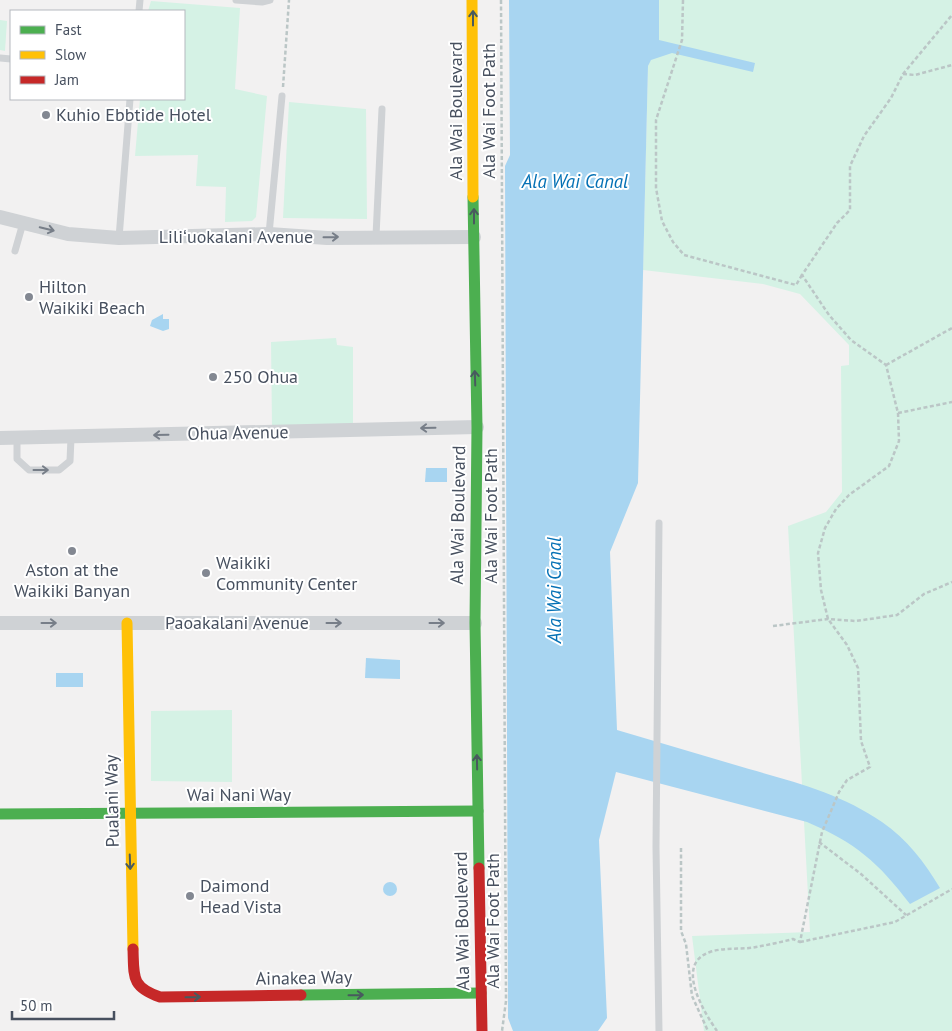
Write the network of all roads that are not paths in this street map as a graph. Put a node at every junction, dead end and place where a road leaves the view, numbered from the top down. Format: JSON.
{"nodes":[{"id":1,"x":236,"y":0,"type":"edge"},
{"id":2,"x":270,"y":0,"type":"edge"},
{"id":3,"x":472,"y":0,"type":"edge"},
{"id":4,"x":282,"y":96,"type":"road end"},
{"id":5,"x":130,"y":100,"type":"edge"},
{"id":6,"x":382,"y":109,"type":"dead end"},
{"id":7,"x":0,"y":217,"type":"edge"},
{"id":8,"x":23,"y":223,"type":"junction"},
{"id":9,"x":269,"y":234,"type":"junction"},
{"id":10,"x":376,"y":236,"type":"junction"},
{"id":11,"x":474,"y":237,"type":"junction"},
{"id":12,"x":119,"y":238,"type":"junction"},
{"id":13,"x":15,"y":251,"type":"dead end"},
{"id":14,"x":477,"y":427,"type":"junction"},
{"id":15,"x":0,"y":438,"type":"edge"},
{"id":16,"x":17,"y":438,"type":"junction"},
{"id":17,"x":71,"y":438,"type":"junction"},
{"id":18,"x":660,"y":523,"type":"dead end"},
{"id":19,"x":475,"y":622,"type":"junction"},
{"id":20,"x":0,"y":623,"type":"edge"},
{"id":21,"x":127,"y":623,"type":"junction"},
{"id":22,"x":478,"y":811,"type":"junction"},
{"id":23,"x":129,"y":813,"type":"junction"},
{"id":24,"x":0,"y":814,"type":"edge"},
{"id":25,"x":134,"y":979,"type":"joint"},
{"id":26,"x":481,"y":993,"type":"junction"},
{"id":27,"x":482,"y":1031,"type":"edge"},
{"id":28,"x":659,"y":1031,"type":"edge"}],
"edges":[{"from":1,"to":2,"type":"lane"},
{"from":11,"to":3,"type":"street","name":"Ala Wai Boulevard","one_way":true},
{"from":4,"to":9,"type":"lane"},
{"from":5,"to":12,"type":"lane"},
{"from":6,"to":10,"type":"lane"},
{"from":7,"to":8,"type":"street","name":"Liliʻuokalani Avenue"},
{"from":8,"to":12,"type":"street","name":"Liliʻuokalani Avenue","one_way":true},
{"from":8,"to":13,"type":"lane"},
{"from":9,"to":10,"type":"street","name":"Liliʻuokalani Avenue","one_way":true},
{"from":9,"to":12,"type":"street","name":"Liliʻuokalani Avenue"},
{"from":10,"to":11,"type":"street","name":"Liliʻuokalani Avenue"},
{"from":14,"to":11,"type":"street","name":"Ala Wai Boulevard","one_way":true},
{"from":14,"to":17,"type":"street","name":"Ohua Avenue","one_way":true},
{"from":14,"to":19,"type":"street","name":"Ala Wai Boulevard"},
{"from":15,"to":16,"type":"street","name":"Ohua Avenue"},
{"from":16,"to":17,"type":"street","name":"Ohua Avenue"},
{"from":16,"to":17,"type":"lane","one_way":true},
{"from":18,"to":28,"type":"lane"},
{"from":21,"to":19,"type":"street","name":"Paoakalani Avenue","one_way":true},
{"from":22,"to":19,"type":"street","name":"Ala Wai Boulevard","one_way":true},
{"from":20,"to":21,"type":"street","name":"Paoakalani Avenue","one_way":true},
{"from":21,"to":23,"type":"street","name":"Pualani Way"},
{"from":22,"to":23,"type":"street","name":"Wai Nani Way"},
{"from":22,"to":26,"type":"street","name":"Ala Wai Boulevard"},
{"from":23,"to":24,"type":"street","name":"Wai Nani Way"},
{"from":23,"to":25,"type":"street","name":"Pualani Way","one_way":true},
{"from":25,"to":26,"type":"street","name":"Ainakea Way","one_way":true},
{"from":26,"to":27,"type":"street","name":"Ala Wai Boulevard"}]}
